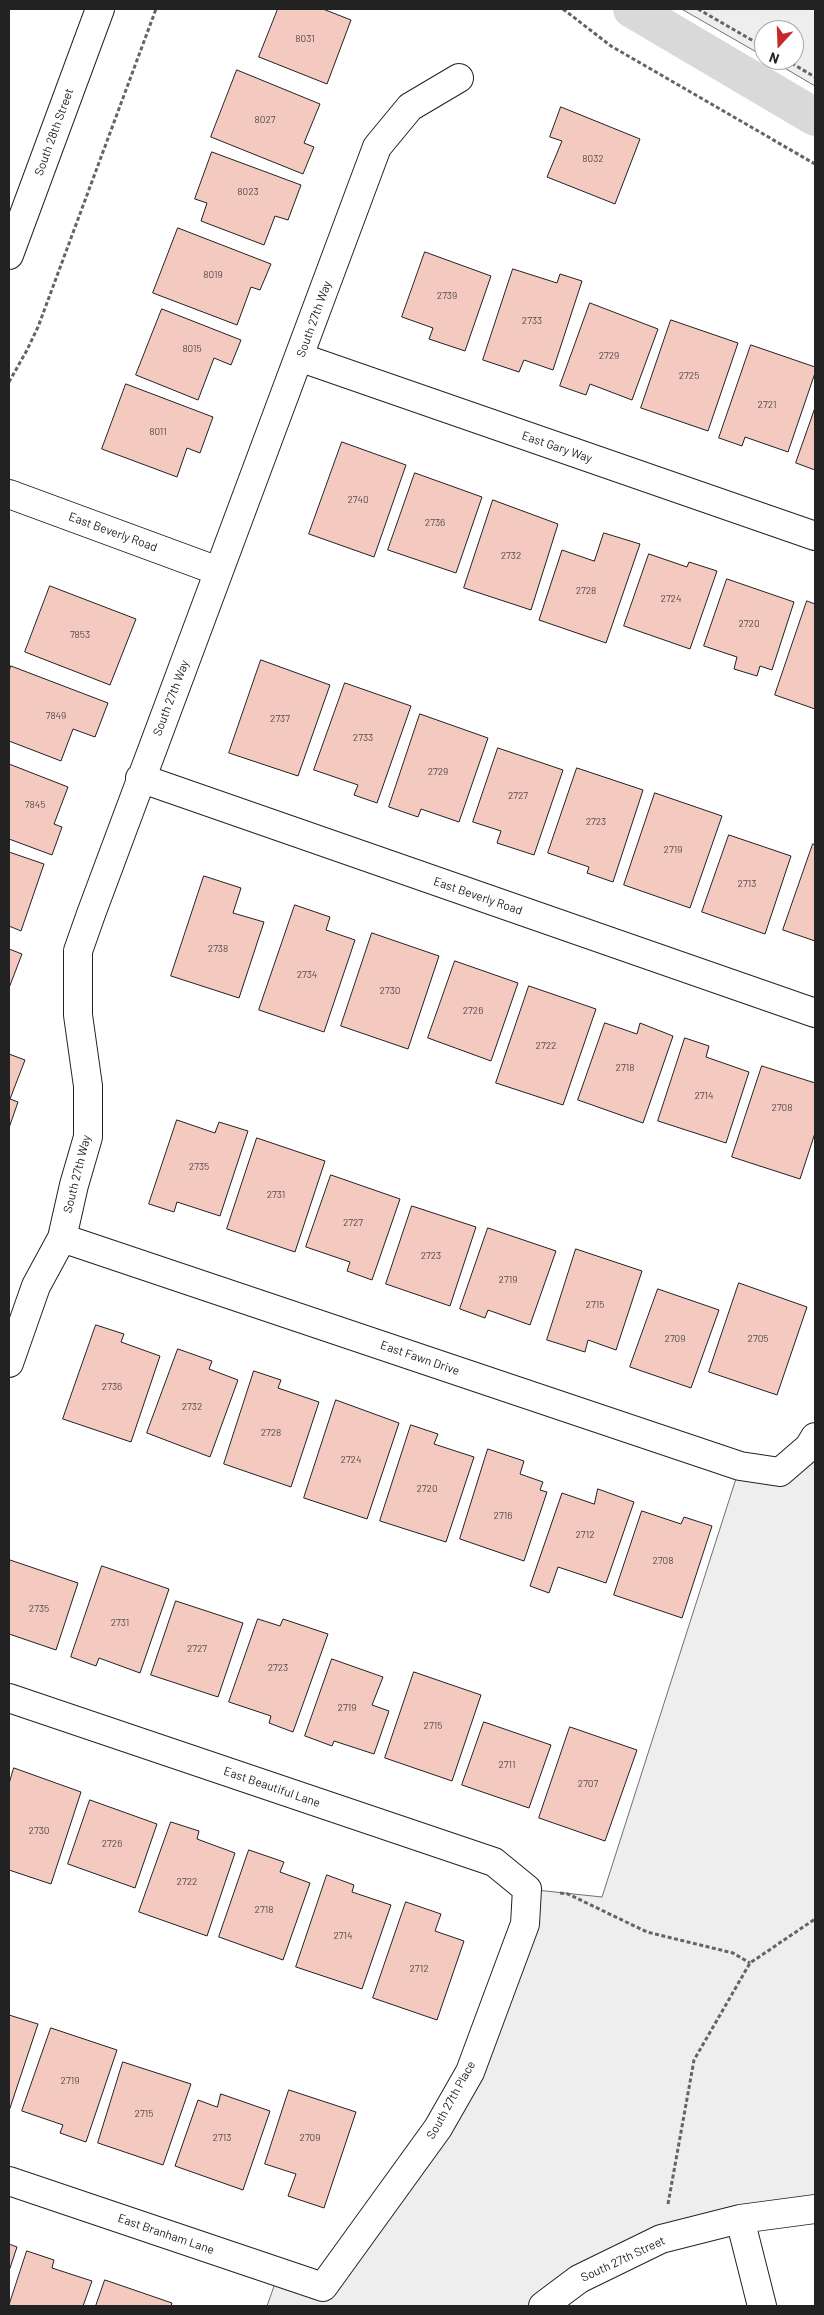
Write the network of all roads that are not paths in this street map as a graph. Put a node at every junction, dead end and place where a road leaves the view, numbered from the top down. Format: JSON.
{"nodes":[{"id":1,"x":100,"y":9,"type":"edge"},
{"id":2,"x":459,"y":78,"type":"dead end"},
{"id":3,"x":9,"y":255,"type":"edge"},
{"id":4,"x":299,"y":357,"type":"junction"},
{"id":5,"x":9,"y":494,"type":"edge"},
{"id":6,"x":815,"y":536,"type":"edge"},
{"id":7,"x":218,"y":571,"type":"junction"},
{"id":8,"x":140,"y":778,"type":"junction"},
{"id":9,"x":815,"y":1013,"type":"edge"},
{"id":10,"x":62,"y":1238,"type":"junction"},
{"id":11,"x":9,"y":1363,"type":"edge"},
{"id":12,"x":815,"y":1437,"type":"edge"},
{"id":13,"x":9,"y":1698,"type":"edge"},
{"id":14,"x":527,"y":1889,"type":"joint"},
{"id":15,"x":9,"y":2181,"type":"edge"},
{"id":16,"x":815,"y":2209,"type":"edge"},
{"id":17,"x":740,"y":2219,"type":"junction"},
{"id":18,"x":323,"y":2286,"type":"joint"},
{"id":19,"x":543,"y":2306,"type":"edge"},
{"id":20,"x":762,"y":2306,"type":"edge"}],
"edges":[{"from":1,"to":3,"type":"street","name":"South 28th Street"},
{"from":2,"to":4,"type":"street","name":"South 27th Way"},
{"from":4,"to":6,"type":"street","name":"East Gary Way"},
{"from":4,"to":7,"type":"street","name":"South 27th Way"},
{"from":5,"to":7,"type":"street","name":"East Beverly Road"},
{"from":7,"to":8,"type":"street","name":"South 27th Way"},
{"from":8,"to":9,"type":"street","name":"East Beverly Road"},
{"from":8,"to":10,"type":"street","name":"South 27th Way"},
{"from":10,"to":11,"type":"street","name":"South 27th Way"},
{"from":10,"to":12,"type":"street","name":"East Fawn Drive"},
{"from":13,"to":14,"type":"street","name":"East Beautiful Lane"},
{"from":14,"to":18,"type":"street","name":"South 27th Place"},
{"from":15,"to":18,"type":"street","name":"East Branham Lane"},
{"from":16,"to":17,"type":"street"},
{"from":17,"to":19,"type":"street","name":"South 27th Street"},
{"from":17,"to":20,"type":"street"}]}
